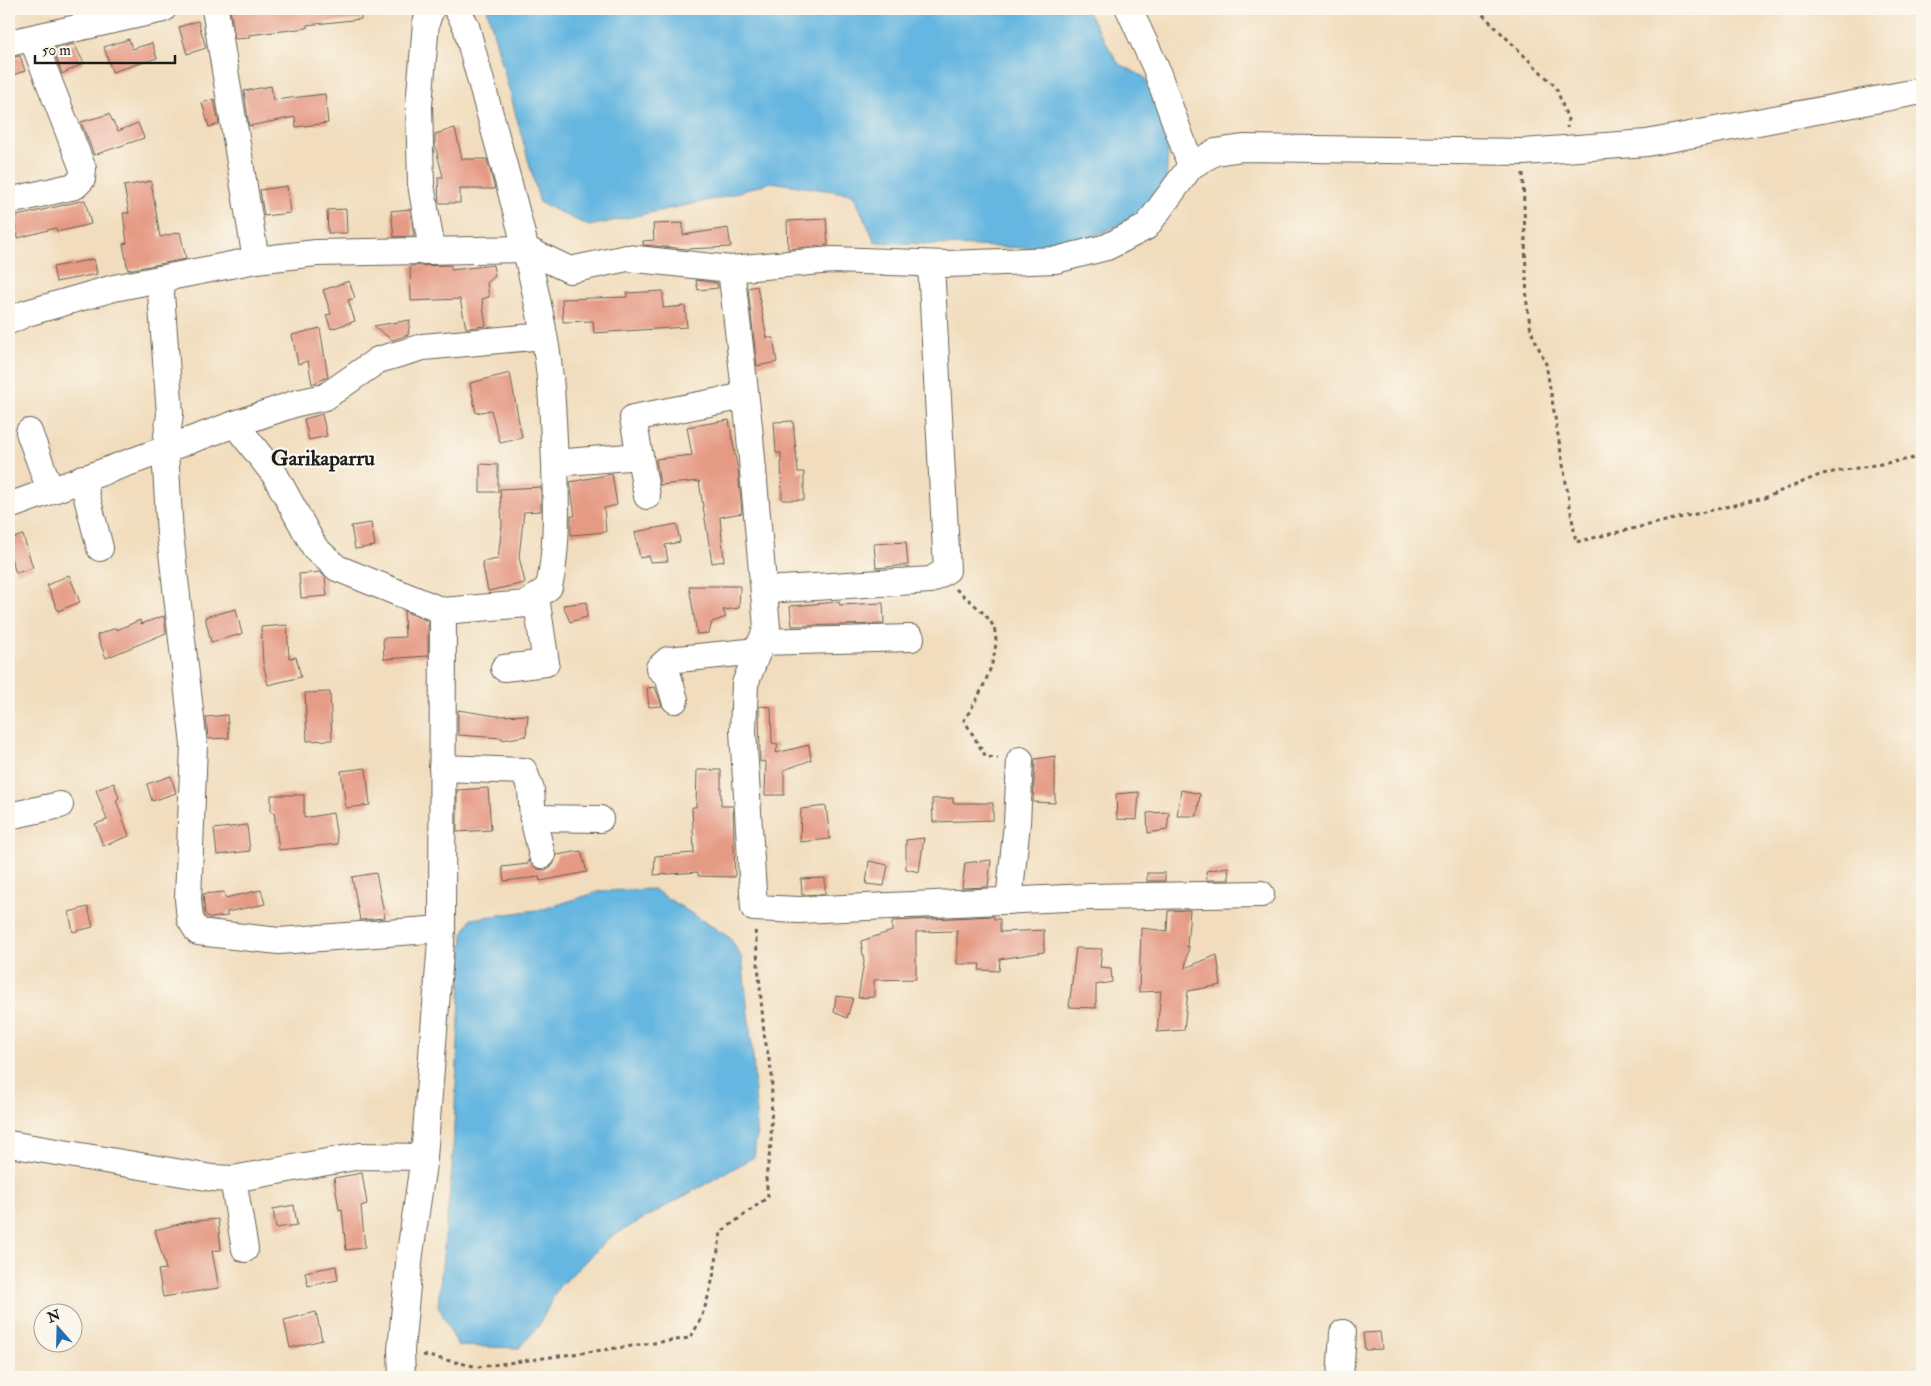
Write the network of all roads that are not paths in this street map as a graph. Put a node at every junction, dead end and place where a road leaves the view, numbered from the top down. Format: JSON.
{"nodes":[{"id":1,"x":163,"y":9,"type":"edge"},
{"id":2,"x":215,"y":9,"type":"edge"},
{"id":3,"x":432,"y":9,"type":"edge"},
{"id":4,"x":458,"y":9,"type":"edge"},
{"id":5,"x":1129,"y":9,"type":"edge"},
{"id":6,"x":91,"y":16,"type":"edge"},
{"id":7,"x":20,"y":40,"type":"edge"},
{"id":8,"x":1922,"y":90,"type":"edge"},
{"id":9,"x":1191,"y":166,"type":"junction"},
{"id":10,"x":9,"y":201,"type":"edge"},
{"id":11,"x":524,"y":249,"type":"junction"},
{"id":12,"x":432,"y":251,"type":"junction"},
{"id":13,"x":256,"y":260,"type":"junction"},
{"id":14,"x":931,"y":264,"type":"junction"},
{"id":15,"x":730,"y":269,"type":"junction"},
{"id":16,"x":160,"y":280,"type":"junction"},
{"id":17,"x":9,"y":321,"type":"edge"},
{"id":18,"x":544,"y":336,"type":"junction"},
{"id":19,"x":746,"y":396,"type":"junction"},
{"id":20,"x":236,"y":424,"type":"junction"},
{"id":21,"x":29,"y":432,"type":"dead end"},
{"id":22,"x":165,"y":451,"type":"junction"},
{"id":23,"x":640,"y":456,"type":"junction"},
{"id":24,"x":555,"y":463,"type":"junction"},
{"id":25,"x":82,"y":478,"type":"junction"},
{"id":26,"x":50,"y":490,"type":"junction"},
{"id":27,"x":647,"y":496,"type":"dead end"},
{"id":28,"x":9,"y":506,"type":"edge"},
{"id":29,"x":100,"y":548,"type":"dead end"},
{"id":30,"x":765,"y":590,"type":"junction"},
{"id":31,"x":536,"y":597,"type":"junction"},
{"id":32,"x":443,"y":611,"type":"junction"},
{"id":33,"x":911,"y":638,"type":"dead end"},
{"id":34,"x":760,"y":647,"type":"junction"},
{"id":35,"x":504,"y":668,"type":"dead end"},
{"id":36,"x":675,"y":700,"type":"dead end"},
{"id":37,"x":1020,"y":760,"type":"road end"},
{"id":38,"x":442,"y":768,"type":"junction"},
{"id":39,"x":60,"y":805,"type":"dead end"},
{"id":40,"x":9,"y":816,"type":"edge"},
{"id":41,"x":533,"y":818,"type":"junction"},
{"id":42,"x":600,"y":819,"type":"dead end"},
{"id":43,"x":542,"y":855,"type":"dead end"},
{"id":44,"x":1261,"y":894,"type":"dead end"},
{"id":45,"x":1009,"y":901,"type":"junction"},
{"id":46,"x":442,"y":929,"type":"junction"},
{"id":47,"x":9,"y":1144,"type":"edge"},
{"id":48,"x":424,"y":1157,"type":"junction"},
{"id":49,"x":233,"y":1179,"type":"junction"},
{"id":50,"x":245,"y":1249,"type":"dead end"},
{"id":51,"x":1343,"y":1333,"type":"dead end"},
{"id":52,"x":402,"y":1377,"type":"edge"},
{"id":53,"x":1340,"y":1377,"type":"edge"}],
"edges":[{"from":1,"to":6,"type":"street"},
{"from":2,"to":13,"type":"street"},
{"from":3,"to":12,"type":"street"},
{"from":4,"to":11,"type":"street"},
{"from":5,"to":9,"type":"street"},
{"from":6,"to":7,"type":"street"},
{"from":7,"to":10,"type":"street"},
{"from":8,"to":9,"type":"street"},
{"from":9,"to":14,"type":"street"},
{"from":11,"to":12,"type":"street"},
{"from":11,"to":15,"type":"street"},
{"from":11,"to":18,"type":"street"},
{"from":12,"to":13,"type":"street"},
{"from":13,"to":16,"type":"street"},
{"from":14,"to":15,"type":"street"},
{"from":14,"to":30,"type":"street"},
{"from":15,"to":19,"type":"street"},
{"from":16,"to":17,"type":"street"},
{"from":16,"to":22,"type":"street"},
{"from":18,"to":20,"type":"street"},
{"from":18,"to":24,"type":"street"},
{"from":19,"to":23,"type":"street"},
{"from":19,"to":30,"type":"street"},
{"from":20,"to":22,"type":"street"},
{"from":20,"to":32,"type":"street"},
{"from":21,"to":26,"type":"street"},
{"from":22,"to":25,"type":"street"},
{"from":22,"to":46,"type":"street"},
{"from":23,"to":24,"type":"street"},
{"from":23,"to":27,"type":"street"},
{"from":24,"to":31,"type":"street"},
{"from":25,"to":26,"type":"street"},
{"from":25,"to":29,"type":"street"},
{"from":26,"to":28,"type":"street"},
{"from":30,"to":34,"type":"street"},
{"from":31,"to":32,"type":"street"},
{"from":31,"to":35,"type":"street"},
{"from":32,"to":38,"type":"street"},
{"from":33,"to":34,"type":"street"},
{"from":34,"to":36,"type":"street"},
{"from":34,"to":45,"type":"street"},
{"from":37,"to":45,"type":"street"},
{"from":38,"to":41,"type":"street"},
{"from":38,"to":46,"type":"street"},
{"from":39,"to":40,"type":"street"},
{"from":41,"to":42,"type":"street"},
{"from":41,"to":43,"type":"street"},
{"from":44,"to":45,"type":"street"},
{"from":46,"to":48,"type":"street"},
{"from":47,"to":49,"type":"street"},
{"from":48,"to":49,"type":"street"},
{"from":48,"to":52,"type":"street"},
{"from":49,"to":50,"type":"street"},
{"from":51,"to":53,"type":"street"}]}
